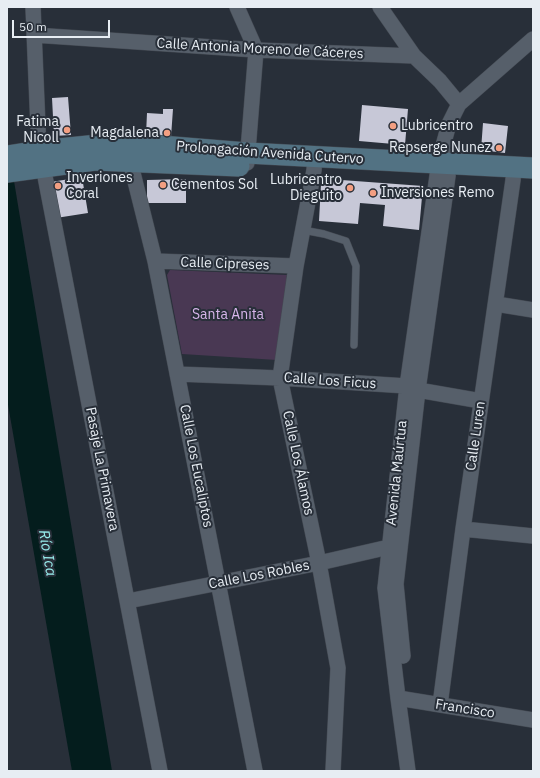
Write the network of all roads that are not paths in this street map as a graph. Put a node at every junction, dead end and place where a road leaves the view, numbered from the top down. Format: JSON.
{"nodes":[{"id":1,"x":33,"y":7,"type":"edge"},
{"id":2,"x":237,"y":7,"type":"edge"},
{"id":3,"x":380,"y":7,"type":"edge"},
{"id":4,"x":34,"y":35,"type":"junction"},
{"id":5,"x":533,"y":39,"type":"edge"},
{"id":6,"x":256,"y":50,"type":"junction"},
{"id":7,"x":414,"y":56,"type":"junction"},
{"id":8,"x":459,"y":104,"type":"junction"},
{"id":9,"x":7,"y":156,"type":"edge"},
{"id":10,"x":36,"y":160,"type":"junction"},
{"id":11,"x":247,"y":160,"type":"junction"},
{"id":12,"x":130,"y":162,"type":"junction"},
{"id":13,"x":314,"y":163,"type":"junction"},
{"id":14,"x":443,"y":166,"type":"junction"},
{"id":15,"x":7,"y":172,"type":"edge"},
{"id":16,"x":523,"y":175,"type":"edge"},
{"id":17,"x":303,"y":230,"type":"junction"},
{"id":18,"x":155,"y":261,"type":"junction"},
{"id":19,"x":296,"y":266,"type":"junction"},
{"id":20,"x":496,"y":304,"type":"junction"},
{"id":21,"x":533,"y":310,"type":"edge"},
{"id":22,"x":354,"y":345,"type":"dead end"},
{"id":23,"x":178,"y":374,"type":"junction"},
{"id":24,"x":280,"y":378,"type":"junction"},
{"id":25,"x":413,"y":388,"type":"junction"},
{"id":26,"x":481,"y":400,"type":"junction"},
{"id":27,"x":463,"y":529,"type":"junction"},
{"id":28,"x":533,"y":536,"type":"edge"},
{"id":29,"x":389,"y":547,"type":"junction"},
{"id":30,"x":319,"y":563,"type":"junction"},
{"id":31,"x":219,"y":583,"type":"junction"},
{"id":32,"x":128,"y":601,"type":"junction"},
{"id":33,"x":402,"y":699,"type":"junction"},
{"id":34,"x":440,"y":705,"type":"junction"},
{"id":35,"x":533,"y":720,"type":"edge"},
{"id":36,"x":160,"y":771,"type":"edge"},
{"id":37,"x":255,"y":771,"type":"edge"},
{"id":38,"x":333,"y":771,"type":"edge"},
{"id":39,"x":408,"y":771,"type":"edge"},
{"id":40,"x":417,"y":771,"type":"edge"}],
"edges":[{"from":1,"to":4,"type":"street","name":"Pasaje La Primavera"},
{"from":2,"to":6,"type":"street"},
{"from":3,"to":7,"type":"street"},
{"from":4,"to":6,"type":"street","name":"Calle Antonia Moreno de Cáceres"},
{"from":4,"to":10,"type":"street","name":"Pasaje La Primavera"},
{"from":5,"to":8,"type":"street"},
{"from":6,"to":7,"type":"street","name":"Calle Antonia Moreno de Cáceres"},
{"from":6,"to":11,"type":"street"},
{"from":7,"to":8,"type":"street"},
{"from":8,"to":14,"type":"street"},
{"from":9,"to":10,"type":"street","name":"Prolongación Avenida Cutervo"},
{"from":10,"to":11,"type":"street","name":"Prolongación Avenida Cutervo"},
{"from":10,"to":12,"type":"street","name":"Prolongación Avenida Cutervo"},
{"from":10,"to":15,"type":"street","name":"Prolongación Avenida Cutervo"},
{"from":10,"to":32,"type":"street","name":"Pasaje La Primavera"},
{"from":11,"to":12,"type":"street","name":"Prolongación Avenida Cutervo"},
{"from":11,"to":13,"type":"street","name":"Prolongación Avenida Cutervo"},
{"from":12,"to":18,"type":"street","name":"Calle Los Eucaliptos"},
{"from":13,"to":14,"type":"street","name":"Prolongación Avenida Cutervo"},
{"from":13,"to":17,"type":"street","name":"Calle Los Álamos"},
{"from":14,"to":16,"type":"street","name":"Prolongación Avenida Cutervo"},
{"from":14,"to":25,"type":"street","name":"Avenida Maúrtua"},
{"from":16,"to":20,"type":"street","name":"Calle Luren"},
{"from":17,"to":19,"type":"street","name":"Calle Los Álamos"},
{"from":17,"to":22,"type":"lane"},
{"from":18,"to":19,"type":"street","name":"Calle Cipreses"},
{"from":18,"to":23,"type":"street","name":"Calle Los Eucaliptos"},
{"from":19,"to":24,"type":"street","name":"Calle Los Álamos"},
{"from":20,"to":21,"type":"street"},
{"from":20,"to":26,"type":"street","name":"Calle Luren"},
{"from":23,"to":24,"type":"street","name":"Calle Los Ficus"},
{"from":23,"to":31,"type":"street","name":"Calle Los Eucaliptos"},
{"from":24,"to":25,"type":"street","name":"Calle Los Ficus"},
{"from":24,"to":30,"type":"street","name":"Calle Los Álamos"},
{"from":25,"to":26,"type":"street","name":"Calle Los Ficus"},
{"from":25,"to":29,"type":"street","name":"Avenida Maúrtua"},
{"from":25,"to":33,"type":"street","name":"Avenida Maúrtua"},
{"from":26,"to":27,"type":"street","name":"Calle Luren"},
{"from":27,"to":28,"type":"street"},
{"from":27,"to":34,"type":"street","name":"Calle Luren"},
{"from":29,"to":30,"type":"street","name":"Calle Los Robles"},
{"from":29,"to":33,"type":"street","name":"Avenida Maúrtua"},
{"from":30,"to":31,"type":"street","name":"Calle Los Robles"},
{"from":30,"to":38,"type":"street","name":"Calle Los Álamos"},
{"from":31,"to":32,"type":"street","name":"Calle Los Robles"},
{"from":31,"to":37,"type":"street","name":"Calle Los Eucaliptos"},
{"from":32,"to":36,"type":"street","name":"Pasaje La Primavera"},
{"from":33,"to":34,"type":"street","name":"Francisco"},
{"from":33,"to":39,"type":"street","name":"Avenida Maúrtua"},
{"from":33,"to":40,"type":"street","name":"Avenida Maúrtua"},
{"from":34,"to":35,"type":"street","name":"Francisco"}]}
